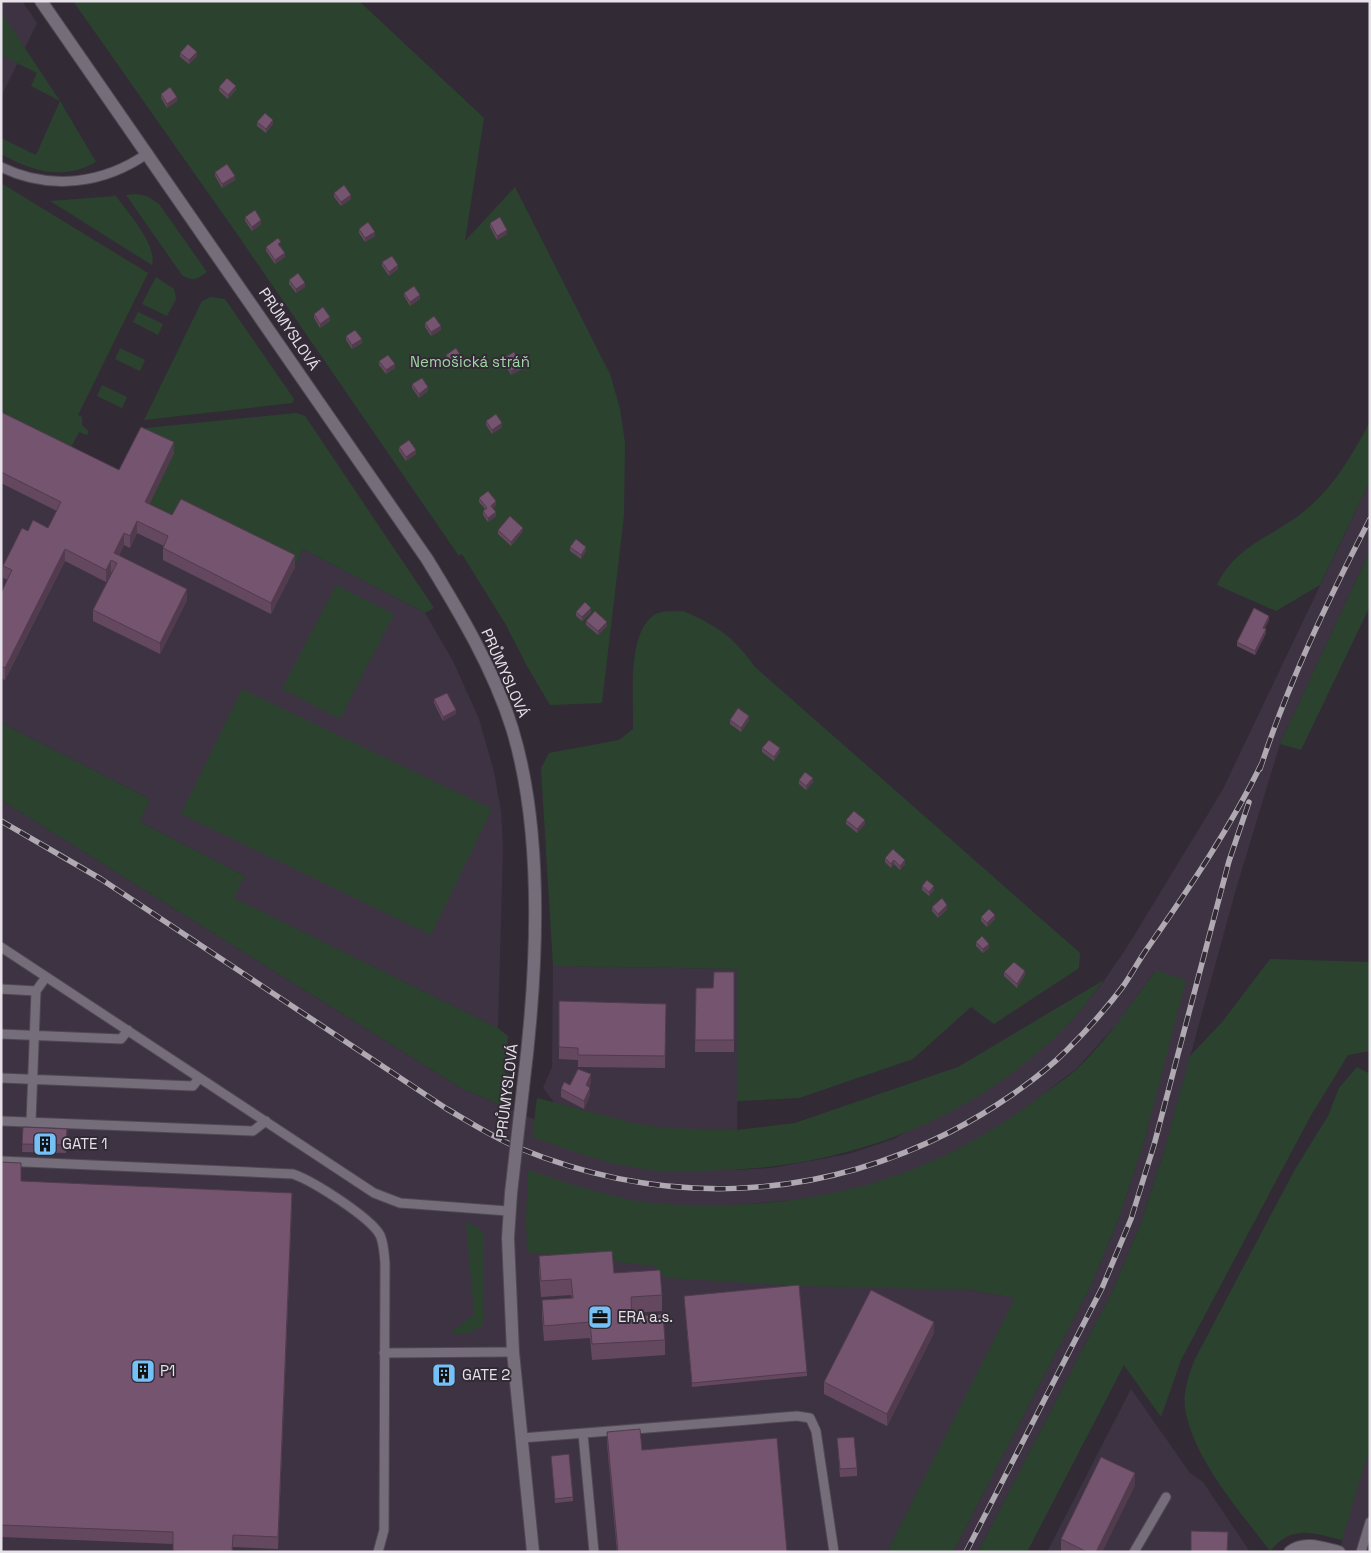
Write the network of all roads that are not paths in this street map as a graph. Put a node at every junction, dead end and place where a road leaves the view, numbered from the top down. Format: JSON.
{"nodes":[{"id":1,"x":41,"y":1,"type":"edge"},
{"id":2,"x":148,"y":153,"type":"junction"},
{"id":3,"x":1,"y":167,"type":"edge"},
{"id":4,"x":1,"y":947,"type":"edge"},
{"id":5,"x":46,"y":977,"type":"junction"},
{"id":6,"x":1,"y":990,"type":"edge"},
{"id":7,"x":36,"y":991,"type":"junction"},
{"id":8,"x":128,"y":1030,"type":"junction"},
{"id":9,"x":1,"y":1034,"type":"edge"},
{"id":10,"x":34,"y":1035,"type":"junction"},
{"id":11,"x":1,"y":1078,"type":"edge"},
{"id":12,"x":199,"y":1078,"type":"junction"},
{"id":13,"x":32,"y":1080,"type":"junction"},
{"id":14,"x":1,"y":1121,"type":"edge"},
{"id":15,"x":31,"y":1122,"type":"junction"},
{"id":16,"x":266,"y":1122,"type":"junction"},
{"id":17,"x":1,"y":1161,"type":"edge"},
{"id":18,"x":508,"y":1212,"type":"junction"},
{"id":19,"x":513,"y":1352,"type":"junction"},
{"id":20,"x":384,"y":1353,"type":"junction"},
{"id":21,"x":583,"y":1434,"type":"junction"},
{"id":22,"x":522,"y":1438,"type":"junction"},
{"id":23,"x":1166,"y":1497,"type":"dead end"},
{"id":24,"x":1370,"y":1522,"type":"edge"},
{"id":25,"x":378,"y":1552,"type":"edge"},
{"id":26,"x":534,"y":1552,"type":"edge"},
{"id":27,"x":594,"y":1552,"type":"edge"},
{"id":28,"x":834,"y":1552,"type":"edge"},
{"id":29,"x":1134,"y":1552,"type":"edge"},
{"id":30,"x":1290,"y":1552,"type":"edge"},
{"id":31,"x":1339,"y":1552,"type":"edge"},
{"id":32,"x":1361,"y":1552,"type":"edge"}],
"edges":[{"from":1,"to":2,"type":"street","name":"PRŮMYSLOVÁ"},
{"from":2,"to":3,"type":"lane"},
{"from":2,"to":18,"type":"street","name":"PRŮMYSLOVÁ","bridge":true},
{"from":4,"to":5,"type":"lane"},
{"from":5,"to":7,"type":"lane"},
{"from":5,"to":8,"type":"lane"},
{"from":6,"to":7,"type":"lane"},
{"from":7,"to":10,"type":"lane"},
{"from":8,"to":10,"type":"lane"},
{"from":8,"to":12,"type":"lane"},
{"from":9,"to":10,"type":"lane"},
{"from":10,"to":13,"type":"lane"},
{"from":11,"to":13,"type":"lane"},
{"from":12,"to":13,"type":"lane"},
{"from":12,"to":16,"type":"lane"},
{"from":13,"to":15,"type":"lane"},
{"from":14,"to":15,"type":"lane"},
{"from":15,"to":16,"type":"lane"},
{"from":16,"to":18,"type":"lane"},
{"from":17,"to":20,"type":"lane"},
{"from":18,"to":19,"type":"street","name":"PRŮMYSLOVÁ"},
{"from":19,"to":20,"type":"lane"},
{"from":19,"to":22,"type":"street","name":"PRŮMYSLOVÁ"},
{"from":20,"to":25,"type":"lane"},
{"from":21,"to":22,"type":"lane"},
{"from":21,"to":27,"type":"lane"},
{"from":21,"to":28,"type":"lane"},
{"from":22,"to":26,"type":"street","name":"PRŮMYSLOVÁ"},
{"from":23,"to":29,"type":"lane"},
{"from":24,"to":32,"type":"lane"},
{"from":30,"to":31,"type":"street"}]}
